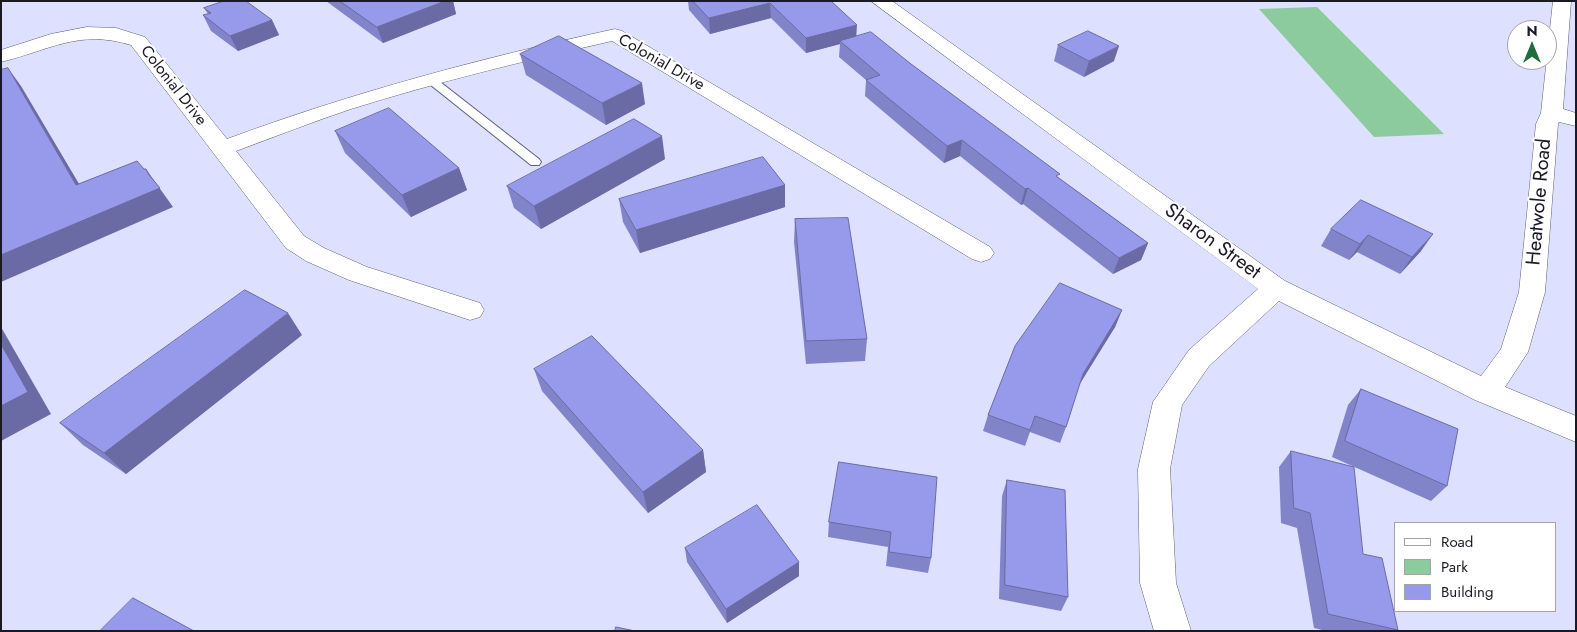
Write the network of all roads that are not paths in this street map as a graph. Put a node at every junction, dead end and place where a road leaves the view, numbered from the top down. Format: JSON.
{"nodes":[{"id":1,"x":880,"y":1,"type":"edge"},
{"id":2,"x":1562,"y":1,"type":"edge"},
{"id":3,"x":1,"y":56,"type":"edge"},
{"id":4,"x":431,"y":80,"type":"junction"},
{"id":5,"x":1564,"y":117,"type":"edge"},
{"id":6,"x":222,"y":149,"type":"junction"},
{"id":7,"x":535,"y":162,"type":"dead end"},
{"id":8,"x":982,"y":253,"type":"dead end"},
{"id":9,"x":1276,"y":288,"type":"junction"},
{"id":10,"x":470,"y":310,"type":"dead end"},
{"id":11,"x":1486,"y":392,"type":"junction"},
{"id":12,"x":1576,"y":429,"type":"edge"},
{"id":13,"x":1172,"y":631,"type":"edge"}],
"edges":[{"from":1,"to":9,"type":"street","name":"Sharon Street"},
{"from":2,"to":5,"type":"street","name":"Heatwole Road"},
{"from":3,"to":6,"type":"street","name":"Colonial Drive"},
{"from":4,"to":6,"type":"street","name":"Colonial Drive"},
{"from":4,"to":7,"type":"lane"},
{"from":4,"to":8,"type":"street","name":"Colonial Drive"},
{"from":5,"to":11,"type":"street","name":"Heatwole Road"},
{"from":6,"to":10,"type":"street","name":"Colonial Drive"},
{"from":9,"to":11,"type":"street","name":"Sharon Street"},
{"from":9,"to":13,"type":"street"},
{"from":11,"to":12,"type":"street","name":"Sharon Street"}]}
